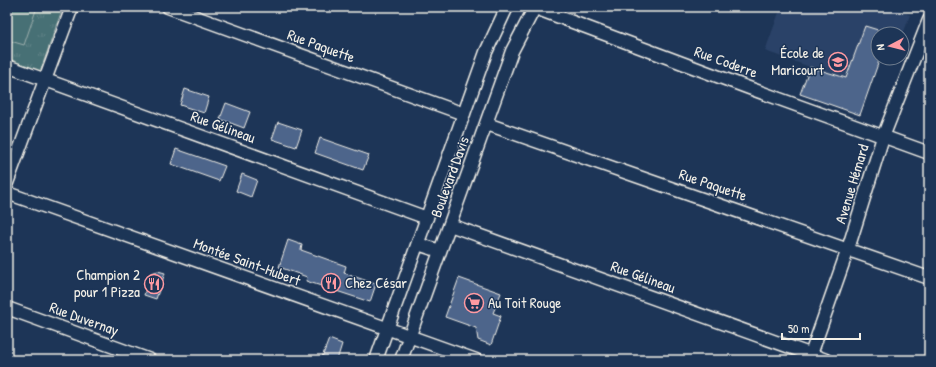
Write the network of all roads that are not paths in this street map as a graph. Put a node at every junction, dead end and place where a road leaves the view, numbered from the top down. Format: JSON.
{"nodes":[{"id":1,"x":72,"y":7,"type":"edge"},
{"id":2,"x":168,"y":7,"type":"edge"},
{"id":3,"x":507,"y":7,"type":"edge"},
{"id":4,"x":535,"y":8,"type":"edge"},
{"id":5,"x":929,"y":20,"type":"edge"},
{"id":6,"x":7,"y":66,"type":"edge"},
{"id":7,"x":46,"y":79,"type":"junction"},
{"id":8,"x":464,"y":114,"type":"junction"},
{"id":9,"x":487,"y":124,"type":"junction"},
{"id":10,"x":883,"y":137,"type":"junction"},
{"id":11,"x":929,"y":153,"type":"edge"},
{"id":12,"x":7,"y":183,"type":"edge"},
{"id":13,"x":7,"y":193,"type":"edge"},
{"id":14,"x":427,"y":218,"type":"junction"},
{"id":15,"x":450,"y":225,"type":"junction"},
{"id":16,"x":418,"y":244,"type":"junction"},
{"id":17,"x":848,"y":249,"type":"junction"},
{"id":18,"x":440,"y":251,"type":"junction"},
{"id":19,"x":929,"y":278,"type":"edge"},
{"id":20,"x":7,"y":308,"type":"edge"},
{"id":21,"x":387,"y":329,"type":"junction"},
{"id":22,"x":410,"y":336,"type":"junction"},
{"id":23,"x":810,"y":357,"type":"edge"},
{"id":24,"x":150,"y":360,"type":"edge"},
{"id":25,"x":376,"y":360,"type":"edge"},
{"id":26,"x":401,"y":360,"type":"edge"},
{"id":27,"x":476,"y":360,"type":"edge"},
{"id":28,"x":826,"y":360,"type":"edge"}],
"edges":[{"from":1,"to":7,"type":"street"},
{"from":2,"to":8,"type":"street","name":"Rue Paquette"},
{"from":3,"to":8,"type":"street","name":"Boulevard Davis"},
{"from":4,"to":9,"type":"street","name":"Boulevard Davis"},
{"from":4,"to":10,"type":"street","name":"Rue Coderre"},
{"from":5,"to":10,"type":"street","name":"Avenue Hémard"},
{"from":6,"to":7,"type":"street","name":"Rue Gélineau"},
{"from":7,"to":12,"type":"street"},
{"from":7,"to":14,"type":"street","name":"Rue Gélineau"},
{"from":8,"to":14,"type":"street","name":"Boulevard Davis"},
{"from":9,"to":15,"type":"street","name":"Boulevard Davis"},
{"from":9,"to":17,"type":"street","name":"Rue Paquette"},
{"from":10,"to":11,"type":"street","name":"Rue Coderre"},
{"from":10,"to":17,"type":"street","name":"Avenue Hémard"},
{"from":13,"to":21,"type":"street","name":"Montée Saint-Hubert"},
{"from":14,"to":16,"type":"street","name":"Boulevard Davis"},
{"from":15,"to":18,"type":"street","name":"Boulevard Davis"},
{"from":15,"to":23,"type":"street","name":"Rue Gélineau"},
{"from":16,"to":18,"type":"street"},
{"from":16,"to":21,"type":"street","name":"Boulevard Davis"},
{"from":17,"to":19,"type":"street","name":"Rue Paquette"},
{"from":17,"to":23,"type":"street","name":"Avenue Hémard"},
{"from":18,"to":22,"type":"street","name":"Boulevard Davis"},
{"from":20,"to":24,"type":"street","name":"Rue Duvernay"},
{"from":21,"to":22,"type":"street","name":"Montée Saint-Hubert"},
{"from":21,"to":25,"type":"street","name":"Boulevard Davis"},
{"from":22,"to":26,"type":"street","name":"Boulevard Davis"},
{"from":22,"to":27,"type":"street","name":"Montée Saint-Hubert"},
{"from":23,"to":28,"type":"street","name":"Rue Gélineau"}]}
